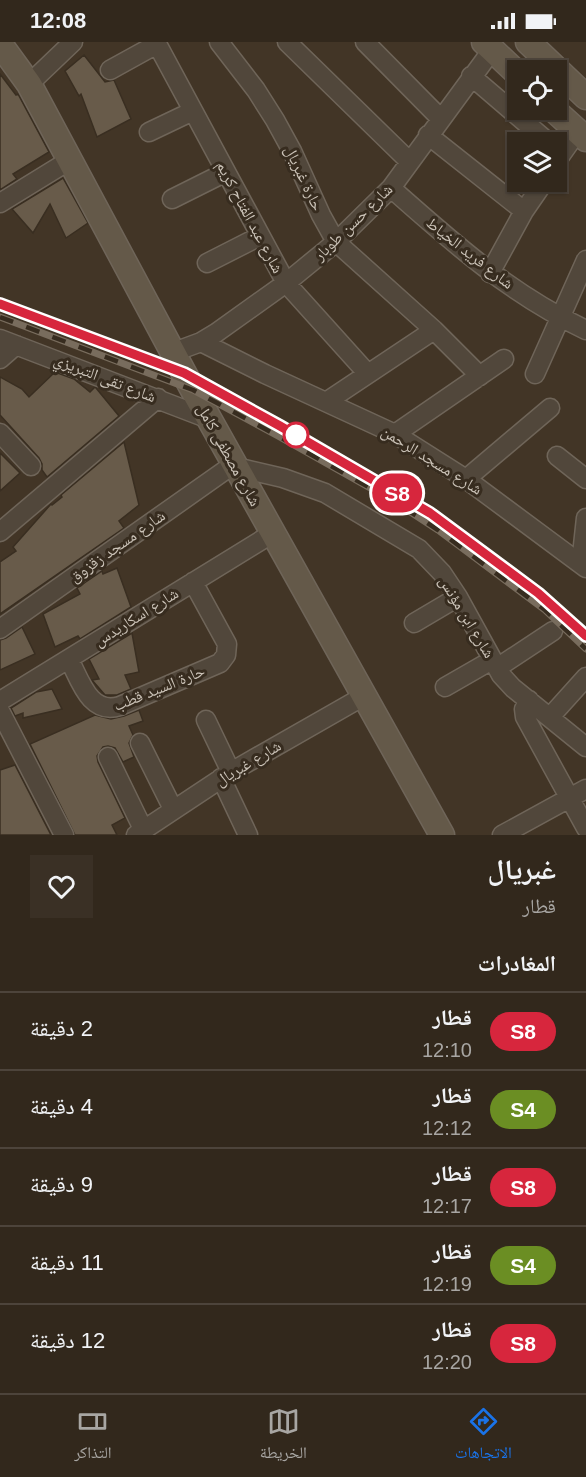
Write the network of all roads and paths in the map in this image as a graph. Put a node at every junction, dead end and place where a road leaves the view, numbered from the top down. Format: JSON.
{"nodes":[{"id":1,"x":73,"y":42,"type":"edge"},
{"id":2,"x":219,"y":42,"type":"edge"},
{"id":3,"x":287,"y":42,"type":"edge"},
{"id":4,"x":365,"y":42,"type":"edge"},
{"id":5,"x":528,"y":42,"type":"edge"},
{"id":6,"x":157,"y":43,"type":"edge"},
{"id":7,"x":0,"y":44,"type":"edge"},
{"id":8,"x":488,"y":46,"type":"edge"},
{"id":9,"x":507,"y":64,"type":"edge"},
{"id":10,"x":110,"y":70,"type":"dead end"},
{"id":11,"x":471,"y":76,"type":"junction"},
{"id":12,"x":29,"y":84,"type":"junction"},
{"id":13,"x":584,"y":91,"type":"edge"},
{"id":14,"x":193,"y":111,"type":"junction"},
{"id":15,"x":440,"y":118,"type":"junction"},
{"id":16,"x":565,"y":120,"type":"edge"},
{"id":17,"x":149,"y":132,"type":"dead end"},
{"id":18,"x":536,"y":132,"type":"edge"},
{"id":19,"x":428,"y":135,"type":"junction"},
{"id":20,"x":581,"y":135,"type":"edge"},
{"id":21,"x":567,"y":148,"type":"edge"},
{"id":22,"x":70,"y":160,"type":"junction"},
{"id":23,"x":410,"y":162,"type":"junction"},
{"id":24,"x":226,"y":172,"type":"junction"},
{"id":25,"x":391,"y":188,"type":"junction"},
{"id":26,"x":537,"y":192,"type":"edge"},
{"id":27,"x":2,"y":199,"type":"edge"},
{"id":28,"x":172,"y":199,"type":"dead end"},
{"id":29,"x":524,"y":211,"type":"junction"},
{"id":30,"x":260,"y":236,"type":"junction"},
{"id":31,"x":336,"y":242,"type":"junction"},
{"id":32,"x":586,"y":260,"type":"edge"},
{"id":33,"x":207,"y":263,"type":"dead end"},
{"id":34,"x":490,"y":273,"type":"junction"},
{"id":35,"x":286,"y":283,"type":"junction"},
{"id":36,"x":561,"y":318,"type":"junction"},
{"id":37,"x":434,"y":330,"type":"junction"},
{"id":38,"x":586,"y":330,"type":"edge"},
{"id":39,"x":8,"y":342,"type":"edge"},
{"id":40,"x":201,"y":342,"type":"junction"},
{"id":41,"x":174,"y":352,"type":"junction"},
{"id":42,"x":0,"y":359,"type":"edge"},
{"id":43,"x":504,"y":359,"type":"dead end"},
{"id":44,"x":368,"y":374,"type":"junction"},
{"id":45,"x":535,"y":374,"type":"dead end"},
{"id":46,"x":480,"y":376,"type":"junction"},
{"id":47,"x":158,"y":398,"type":"junction"},
{"id":48,"x":326,"y":402,"type":"junction"},
{"id":49,"x":550,"y":408,"type":"dead end"},
{"id":50,"x":209,"y":419,"type":"junction"},
{"id":51,"x":395,"y":434,"type":"junction"},
{"id":52,"x":2,"y":438,"type":"edge"},
{"id":53,"x":557,"y":456,"type":"dead end"},
{"id":54,"x":235,"y":465,"type":"junction"},
{"id":55,"x":31,"y":466,"type":"dead end"},
{"id":56,"x":466,"y":478,"type":"junction"},
{"id":57,"x":586,"y":480,"type":"edge"},
{"id":58,"x":586,"y":518,"type":"edge"},
{"id":59,"x":0,"y":532,"type":"edge"},
{"id":60,"x":273,"y":533,"type":"junction"},
{"id":61,"x":583,"y":566,"type":"edge"},
{"id":62,"x":193,"y":582,"type":"junction"},
{"id":63,"x":458,"y":597,"type":"junction"},
{"id":64,"x":414,"y":622,"type":"dead end"},
{"id":65,"x":0,"y":629,"type":"edge"},
{"id":66,"x":553,"y":631,"type":"dead end"},
{"id":67,"x":69,"y":659,"type":"junction"},
{"id":68,"x":495,"y":664,"type":"junction"},
{"id":69,"x":586,"y":677,"type":"edge"},
{"id":70,"x":445,"y":687,"type":"dead end"},
{"id":71,"x":364,"y":696,"type":"junction"},
{"id":72,"x":529,"y":700,"type":"junction"},
{"id":73,"x":0,"y":701,"type":"edge"},
{"id":74,"x":0,"y":711,"type":"edge"},
{"id":75,"x":549,"y":717,"type":"junction"},
{"id":76,"x":206,"y":720,"type":"dead end"},
{"id":77,"x":140,"y":744,"type":"dead end"},
{"id":78,"x":586,"y":747,"type":"edge"},
{"id":79,"x":108,"y":757,"type":"dead end"},
{"id":80,"x":226,"y":775,"type":"junction"},
{"id":81,"x":586,"y":789,"type":"edge"},
{"id":82,"x":569,"y":798,"type":"junction"},
{"id":83,"x":173,"y":809,"type":"junction"},
{"id":84,"x":586,"y":828,"type":"edge"},
{"id":85,"x":140,"y":832,"type":"edge"},
{"id":86,"x":64,"y":835,"type":"edge"},
{"id":87,"x":249,"y":835,"type":"edge"},
{"id":88,"x":442,"y":835,"type":"edge"},
{"id":89,"x":502,"y":835,"type":"edge"}],
"edges":[{"from":1,"to":12,"type":"street"},
{"from":2,"to":31,"type":"street","name":"حارة غبريال"},
{"from":3,"to":23,"type":"street"},
{"from":4,"to":15,"type":"street"},
{"from":5,"to":13,"type":"main road"},
{"from":6,"to":10,"type":"street"},
{"from":6,"to":14,"type":"street","name":"شارع عبد الفتاح كريم"},
{"from":7,"to":12,"type":"main road","name":"شارع مصطفى كامل"},
{"from":8,"to":9,"type":"main road"},
{"from":8,"to":11,"type":"street","name":"شارع حسن طوبار"},
{"from":11,"to":15,"type":"street","name":"شارع حسن طوبار"},
{"from":11,"to":18,"type":"street"},
{"from":12,"to":22,"type":"main road","name":"شارع مصطفى كامل"},
{"from":14,"to":17,"type":"street"},
{"from":14,"to":24,"type":"street","name":"شارع عبد الفتاح كريم"},
{"from":15,"to":19,"type":"street","name":"شارع حسن طوبار"},
{"from":16,"to":20,"type":"main road"},
{"from":19,"to":23,"type":"street","name":"شارع حسن طوبار"},
{"from":19,"to":29,"type":"street"},
{"from":20,"to":21,"type":"street"},
{"from":22,"to":27,"type":"street"},
{"from":22,"to":41,"type":"main road","name":"شارع مصطفى كامل"},
{"from":23,"to":25,"type":"street","name":"شارع حسن طوبار"},
{"from":24,"to":28,"type":"street"},
{"from":24,"to":30,"type":"street","name":"شارع عبد الفتاح كريم"},
{"from":25,"to":31,"type":"street","name":"شارع حسن طوبار"},
{"from":25,"to":34,"type":"street","name":"شارع فريد الخياط"},
{"from":26,"to":29,"type":"street"},
{"from":29,"to":34,"type":"street"},
{"from":30,"to":33,"type":"street"},
{"from":30,"to":35,"type":"street","name":"شارع عبد الفتاح كريم"},
{"from":31,"to":35,"type":"street","name":"شارع حسن طوبار"},
{"from":31,"to":37,"type":"street","name":"حارة غبريال"},
{"from":32,"to":36,"type":"street"},
{"from":34,"to":36,"type":"street","name":"شارع فريد الخياط"},
{"from":35,"to":40,"type":"street","name":"شارع حسن طوبار"},
{"from":35,"to":44,"type":"street","name":"شارع عبد الفتاح كريم"},
{"from":36,"to":38,"type":"street","name":"شارع فريد الخياط"},
{"from":36,"to":45,"type":"street"},
{"from":37,"to":44,"type":"street"},
{"from":37,"to":46,"type":"street","name":"حارة غبريال"},
{"from":39,"to":42,"type":"street"},
{"from":39,"to":47,"type":"street","name":"شارع تقى التبريزي"},
{"from":40,"to":41,"type":"street","name":"شارع حسن طوبار"},
{"from":40,"to":48,"type":"street","name":"شارع مسجد الرحمن"},
{"from":41,"to":50,"type":"main road","name":"شارع مصطفى كامل"},
{"from":43,"to":46,"type":"street"},
{"from":44,"to":48,"type":"street"},
{"from":46,"to":51,"type":"street"},
{"from":47,"to":50,"type":"street","name":"شارع تقى التبريزي"},
{"from":47,"to":59,"type":"street"},
{"from":48,"to":51,"type":"street","name":"شارع مسجد الرحمن"},
{"from":49,"to":56,"type":"street"},
{"from":50,"to":54,"type":"main road","name":"شارع مصطفى كامل"},
{"from":51,"to":56,"type":"street","name":"شارع مسجد الرحمن"},
{"from":52,"to":55,"type":"street"},
{"from":53,"to":57,"type":"street"},
{"from":54,"to":60,"type":"main road","name":"شارع مصطفى كامل"},
{"from":54,"to":63,"type":"street","name":"شارع ابن مؤنس"},
{"from":54,"to":65,"type":"street","name":"شارع مسجد زقزوق"},
{"from":56,"to":61,"type":"street","name":"شارع مسجد الرحمن"},
{"from":58,"to":61,"type":"street"},
{"from":60,"to":62,"type":"street","name":"شارع اسكاريدس"},
{"from":60,"to":71,"type":"main road","name":"شارع مصطفى كامل"},
{"from":62,"to":67,"type":"street","name":"شارع اسكاريدس"},
{"from":62,"to":67,"type":"street","name":"حارة السيد قطب"},
{"from":63,"to":64,"type":"street"},
{"from":63,"to":68,"type":"street","name":"شارع ابن مؤنس"},
{"from":66,"to":68,"type":"street"},
{"from":67,"to":73,"type":"street","name":"شارع اسكاريدس"},
{"from":68,"to":70,"type":"street"},
{"from":68,"to":72,"type":"street","name":"شارع ابن مؤنس"},
{"from":69,"to":75,"type":"street"},
{"from":71,"to":80,"type":"street","name":"شارع غبريال"},
{"from":71,"to":88,"type":"main road","name":"شارع مصطفى كامل"},
{"from":72,"to":75,"type":"street","name":"شارع ابن مؤنس"},
{"from":72,"to":82,"type":"street"},
{"from":74,"to":86,"type":"street"},
{"from":75,"to":78,"type":"street","name":"شارع ابن مؤنس"},
{"from":76,"to":80,"type":"street"},
{"from":77,"to":83,"type":"street"},
{"from":79,"to":85,"type":"street"},
{"from":80,"to":83,"type":"street","name":"شارع غبريال"},
{"from":80,"to":87,"type":"street"},
{"from":81,"to":82,"type":"street"},
{"from":82,"to":84,"type":"street"},
{"from":82,"to":89,"type":"street"},
{"from":83,"to":85,"type":"street","name":"شارع غبريال"}]}
